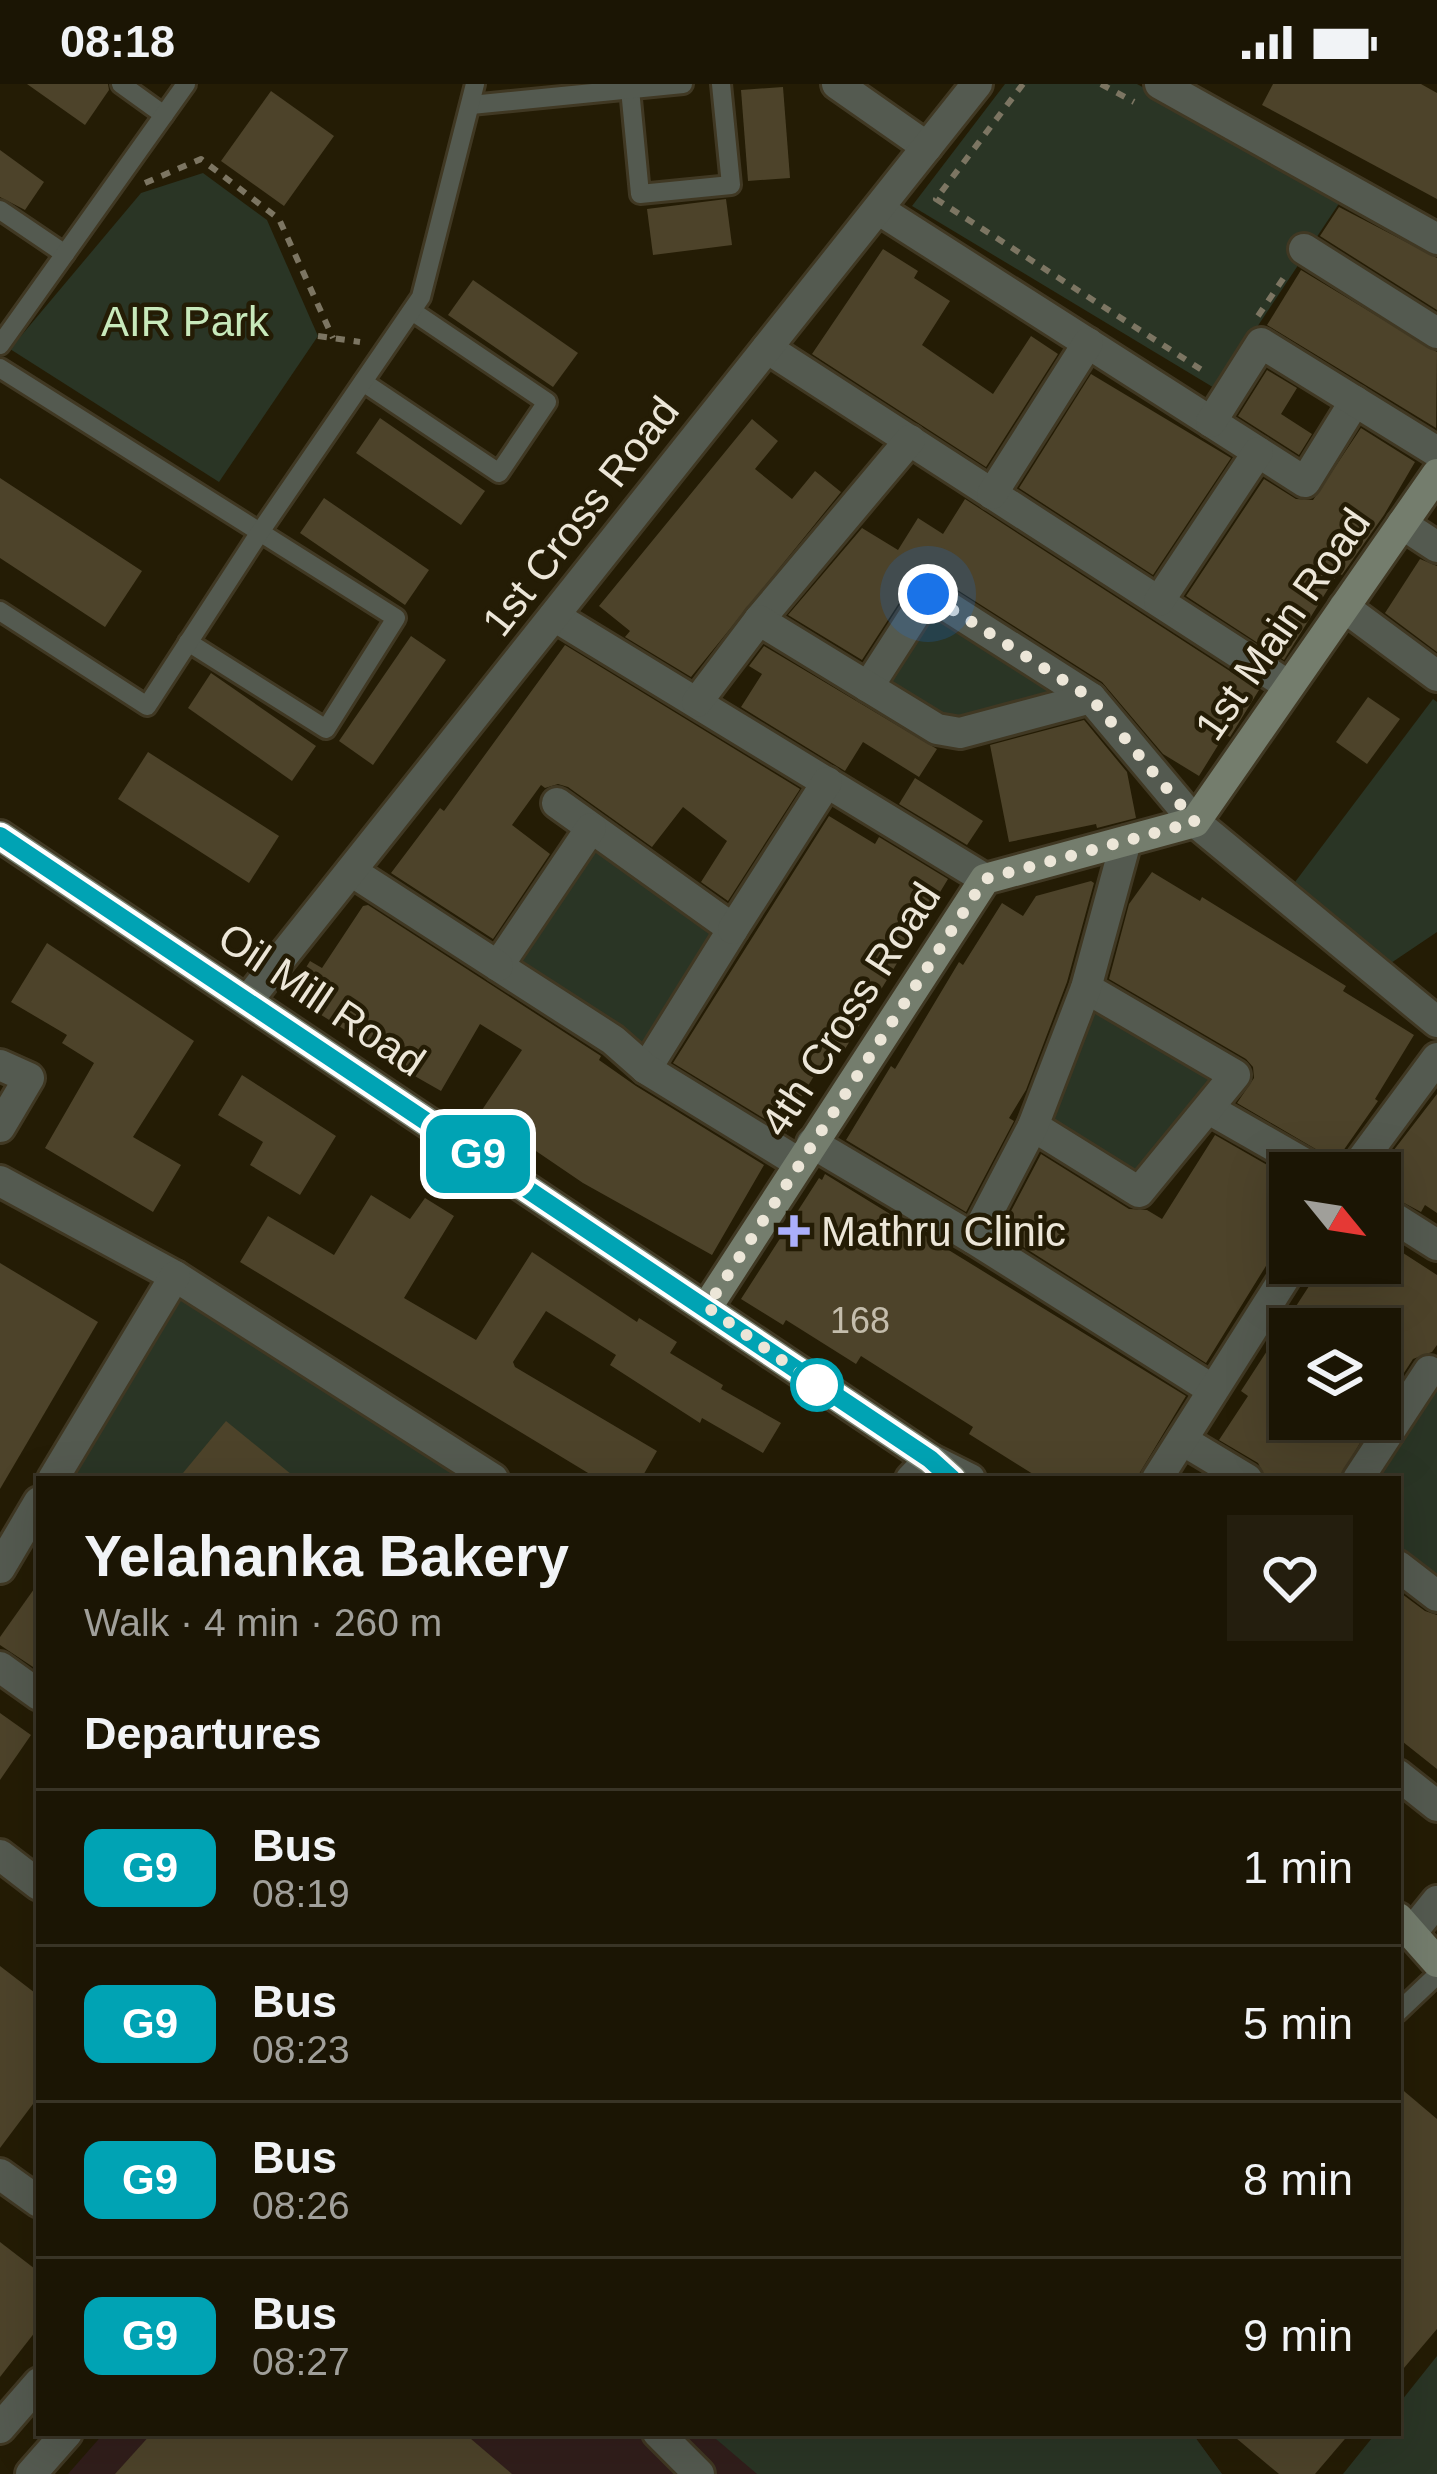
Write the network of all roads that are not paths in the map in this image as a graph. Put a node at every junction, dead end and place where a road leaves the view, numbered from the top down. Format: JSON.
{"nodes":[{"id":1,"x":121,"y":84,"type":"edge"},
{"id":2,"x":186,"y":84,"type":"edge"},
{"id":3,"x":683,"y":84,"type":"edge"},
{"id":4,"x":721,"y":84,"type":"edge"},
{"id":5,"x":837,"y":84,"type":"edge"},
{"id":6,"x":977,"y":84,"type":"edge"},
{"id":7,"x":1160,"y":84,"type":"edge"},
{"id":8,"x":630,"y":89,"type":"junction"},
{"id":9,"x":473,"y":90,"type":"edge"},
{"id":10,"x":164,"y":115,"type":"junction"},
{"id":11,"x":927,"y":147,"type":"junction"},
{"id":12,"x":878,"y":209,"type":"junction"},
{"id":13,"x":0,"y":210,"type":"edge"},
{"id":14,"x":1437,"y":239,"type":"edge"},
{"id":15,"x":1304,"y":249,"type":"road end"},
{"id":16,"x":65,"y":254,"type":"junction"},
{"id":17,"x":412,"y":311,"type":"junction"},
{"id":18,"x":1437,"y":333,"type":"edge"},
{"id":19,"x":1088,"y":343,"type":"junction"},
{"id":20,"x":0,"y":345,"type":"edge"},
{"id":21,"x":767,"y":347,"type":"junction"},
{"id":22,"x":0,"y":368,"type":"edge"},
{"id":23,"x":363,"y":382,"type":"junction"},
{"id":24,"x":1355,"y":401,"type":"junction"},
{"id":25,"x":1211,"y":422,"type":"junction"},
{"id":26,"x":910,"y":440,"type":"junction"},
{"id":27,"x":1258,"y":452,"type":"junction"},
{"id":28,"x":1437,"y":452,"type":"edge"},
{"id":29,"x":1437,"y":474,"type":"edge"},
{"id":30,"x":992,"y":494,"type":"junction"},
{"id":31,"x":1402,"y":524,"type":"junction"},
{"id":32,"x":260,"y":532,"type":"junction"},
{"id":33,"x":1437,"y":547,"type":"edge"},
{"id":34,"x":1159,"y":602,"type":"junction"},
{"id":35,"x":1344,"y":607,"type":"junction"},
{"id":36,"x":0,"y":611,"type":"edge"},
{"id":37,"x":554,"y":616,"type":"junction"},
{"id":38,"x":759,"y":620,"type":"junction"},
{"id":39,"x":188,"y":642,"type":"junction"},
{"id":40,"x":1437,"y":676,"type":"edge"},
{"id":41,"x":1289,"y":686,"type":"junction"},
{"id":42,"x":868,"y":687,"type":"junction"},
{"id":43,"x":1091,"y":698,"type":"junction"},
{"id":44,"x":697,"y":702,"type":"junction"},
{"id":45,"x":827,"y":782,"type":"junction"},
{"id":46,"x":557,"y":803,"type":"dead end"},
{"id":47,"x":1195,"y":822,"type":"junction"},
{"id":48,"x":592,"y":828,"type":"junction"},
{"id":49,"x":0,"y":836,"type":"edge"},
{"id":50,"x":1126,"y":841,"type":"junction"},
{"id":51,"x":351,"y":871,"type":"junction"},
{"id":52,"x":985,"y":879,"type":"junction"},
{"id":53,"x":733,"y":929,"type":"junction"},
{"id":54,"x":498,"y":966,"type":"junction"},
{"id":55,"x":1086,"y":988,"type":"junction"},
{"id":56,"x":248,"y":1000,"type":"junction"},
{"id":57,"x":1437,"y":1022,"type":"edge"},
{"id":58,"x":1437,"y":1058,"type":"edge"},
{"id":59,"x":0,"y":1064,"type":"edge"},
{"id":60,"x":646,"y":1069,"type":"junction"},
{"id":61,"x":1209,"y":1109,"type":"junction"},
{"id":62,"x":1033,"y":1126,"type":"junction"},
{"id":63,"x":0,"y":1127,"type":"edge"},
{"id":64,"x":1285,"y":1152,"type":"edge"},
{"id":65,"x":1368,"y":1152,"type":"edge"},
{"id":66,"x":805,"y":1154,"type":"junction"},
{"id":67,"x":0,"y":1181,"type":"edge"},
{"id":68,"x":1401,"y":1222,"type":"edge"},
{"id":69,"x":974,"y":1239,"type":"junction"},
{"id":70,"x":1437,"y":1245,"type":"edge"},
{"id":71,"x":175,"y":1276,"type":"junction"},
{"id":72,"x":1281,"y":1284,"type":"edge"},
{"id":73,"x":707,"y":1307,"type":"junction"},
{"id":74,"x":1434,"y":1369,"type":"edge"},
{"id":75,"x":1213,"y":1390,"type":"junction"},
{"id":76,"x":1182,"y":1440,"type":"junction"},
{"id":77,"x":931,"y":1472,"type":"edge"},
{"id":78,"x":66,"y":1474,"type":"edge"},
{"id":79,"x":488,"y":1476,"type":"edge"},
{"id":80,"x":1159,"y":1476,"type":"edge"},
{"id":81,"x":1242,"y":1476,"type":"edge"},
{"id":82,"x":1360,"y":1476,"type":"edge"},
{"id":83,"x":36,"y":1507,"type":"edge"},
{"id":84,"x":0,"y":1568,"type":"edge"},
{"id":85,"x":1401,"y":1568,"type":"edge"},
{"id":86,"x":1437,"y":1596,"type":"edge"},
{"id":87,"x":0,"y":1667,"type":"edge"},
{"id":88,"x":36,"y":1693,"type":"edge"},
{"id":89,"x":1401,"y":1777,"type":"edge"},
{"id":90,"x":1437,"y":1806,"type":"edge"},
{"id":91,"x":0,"y":1856,"type":"edge"},
{"id":92,"x":36,"y":1884,"type":"edge"},
{"id":93,"x":1437,"y":1901,"type":"edge"},
{"id":94,"x":1405,"y":1925,"type":"edge"},
{"id":95,"x":1437,"y":1962,"type":"edge"},
{"id":96,"x":1437,"y":1975,"type":"edge"},
{"id":97,"x":1401,"y":2009,"type":"edge"},
{"id":98,"x":0,"y":2174,"type":"edge"},
{"id":99,"x":36,"y":2200,"type":"edge"},
{"id":100,"x":36,"y":2386,"type":"edge"},
{"id":101,"x":0,"y":2428,"type":"edge"},
{"id":102,"x":65,"y":2436,"type":"edge"},
{"id":103,"x":661,"y":2436,"type":"edge"},
{"id":104,"x":32,"y":2474,"type":"edge"},
{"id":105,"x":699,"y":2474,"type":"edge"}],
"edges":[{"from":1,"to":10,"type":"lane"},
{"from":2,"to":10,"type":"lane"},
{"from":3,"to":8,"type":"lane"},
{"from":4,"to":8,"type":"lane"},
{"from":5,"to":11,"type":"street"},
{"from":6,"to":11,"type":"street","name":"1st Cross Road"},
{"from":7,"to":14,"type":"street"},
{"from":8,"to":9,"type":"lane"},
{"from":9,"to":17,"type":"lane"},
{"from":10,"to":16,"type":"lane"},
{"from":11,"to":12,"type":"street","name":"1st Cross Road"},
{"from":12,"to":19,"type":"street"},
{"from":12,"to":21,"type":"street","name":"1st Cross Road"},
{"from":13,"to":16,"type":"lane"},
{"from":15,"to":18,"type":"street"},
{"from":16,"to":20,"type":"lane"},
{"from":17,"to":23,"type":"lane"},
{"from":17,"to":23,"type":"lane"},
{"from":19,"to":25,"type":"street"},
{"from":19,"to":30,"type":"street"},
{"from":21,"to":26,"type":"street"},
{"from":21,"to":37,"type":"street","name":"1st Cross Road"},
{"from":22,"to":32,"type":"lane"},
{"from":23,"to":32,"type":"lane"},
{"from":24,"to":25,"type":"street"},
{"from":24,"to":27,"type":"street"},
{"from":24,"to":28,"type":"street"},
{"from":25,"to":27,"type":"street"},
{"from":26,"to":30,"type":"street"},
{"from":26,"to":38,"type":"street"},
{"from":27,"to":34,"type":"street"},
{"from":29,"to":31,"type":"main road","name":"1st Main Road"},
{"from":30,"to":34,"type":"street"},
{"from":31,"to":33,"type":"street"},
{"from":31,"to":35,"type":"main road","name":"1st Main Road"},
{"from":32,"to":39,"type":"lane"},
{"from":32,"to":39,"type":"lane"},
{"from":34,"to":41,"type":"street"},
{"from":35,"to":40,"type":"street"},
{"from":35,"to":41,"type":"main road","name":"1st Main Road"},
{"from":36,"to":39,"type":"lane"},
{"from":37,"to":44,"type":"street"},
{"from":37,"to":51,"type":"street","name":"1st Cross Road"},
{"from":38,"to":42,"type":"street"},
{"from":38,"to":44,"type":"street"},
{"from":41,"to":47,"type":"main road","name":"1st Main Road"},
{"from":42,"to":43,"type":"street"},
{"from":42,"to":43,"type":"street"},
{"from":43,"to":47,"type":"street"},
{"from":44,"to":45,"type":"street"},
{"from":45,"to":52,"type":"street"},
{"from":45,"to":53,"type":"street"},
{"from":46,"to":48,"type":"street"},
{"from":47,"to":50,"type":"main road","name":"4th Cross Road"},
{"from":47,"to":57,"type":"street"},
{"from":48,"to":53,"type":"street"},
{"from":48,"to":54,"type":"street"},
{"from":49,"to":56,"type":"main road","name":"Oil Mill Road"},
{"from":50,"to":52,"type":"main road","name":"4th Cross Road"},
{"from":50,"to":55,"type":"street"},
{"from":51,"to":54,"type":"street"},
{"from":51,"to":56,"type":"street","name":"1st Cross Road"},
{"from":52,"to":66,"type":"main road","name":"4th Cross Road"},
{"from":53,"to":60,"type":"street"},
{"from":54,"to":60,"type":"street"},
{"from":55,"to":61,"type":"street"},
{"from":55,"to":62,"type":"street"},
{"from":56,"to":73,"type":"main road","name":"Oil Mill Road"},
{"from":58,"to":65,"type":"street"},
{"from":59,"to":63,"type":"street"},
{"from":60,"to":66,"type":"street"},
{"from":61,"to":62,"type":"street"},
{"from":61,"to":64,"type":"street"},
{"from":62,"to":69,"type":"street"},
{"from":66,"to":69,"type":"street"},
{"from":66,"to":73,"type":"main road","name":"4th Cross Road"},
{"from":67,"to":71,"type":"street"},
{"from":68,"to":70,"type":"street"},
{"from":69,"to":75,"type":"street"},
{"from":71,"to":78,"type":"street"},
{"from":71,"to":79,"type":"street"},
{"from":72,"to":75,"type":"street"},
{"from":73,"to":77,"type":"main road","name":"Oil Mill Road"},
{"from":74,"to":82,"type":"street"},
{"from":75,"to":76,"type":"street"},
{"from":76,"to":80,"type":"street"},
{"from":76,"to":81,"type":"street"},
{"from":83,"to":84,"type":"street"},
{"from":85,"to":86,"type":"street"},
{"from":87,"to":88,"type":"street"},
{"from":89,"to":90,"type":"street"},
{"from":91,"to":92,"type":"street"},
{"from":93,"to":94,"type":"street"},
{"from":94,"to":95,"type":"main road"},
{"from":96,"to":97,"type":"lane"},
{"from":98,"to":99,"type":"street"},
{"from":100,"to":101,"type":"street"},
{"from":102,"to":104,"type":"street"},
{"from":103,"to":105,"type":"street"}]}
